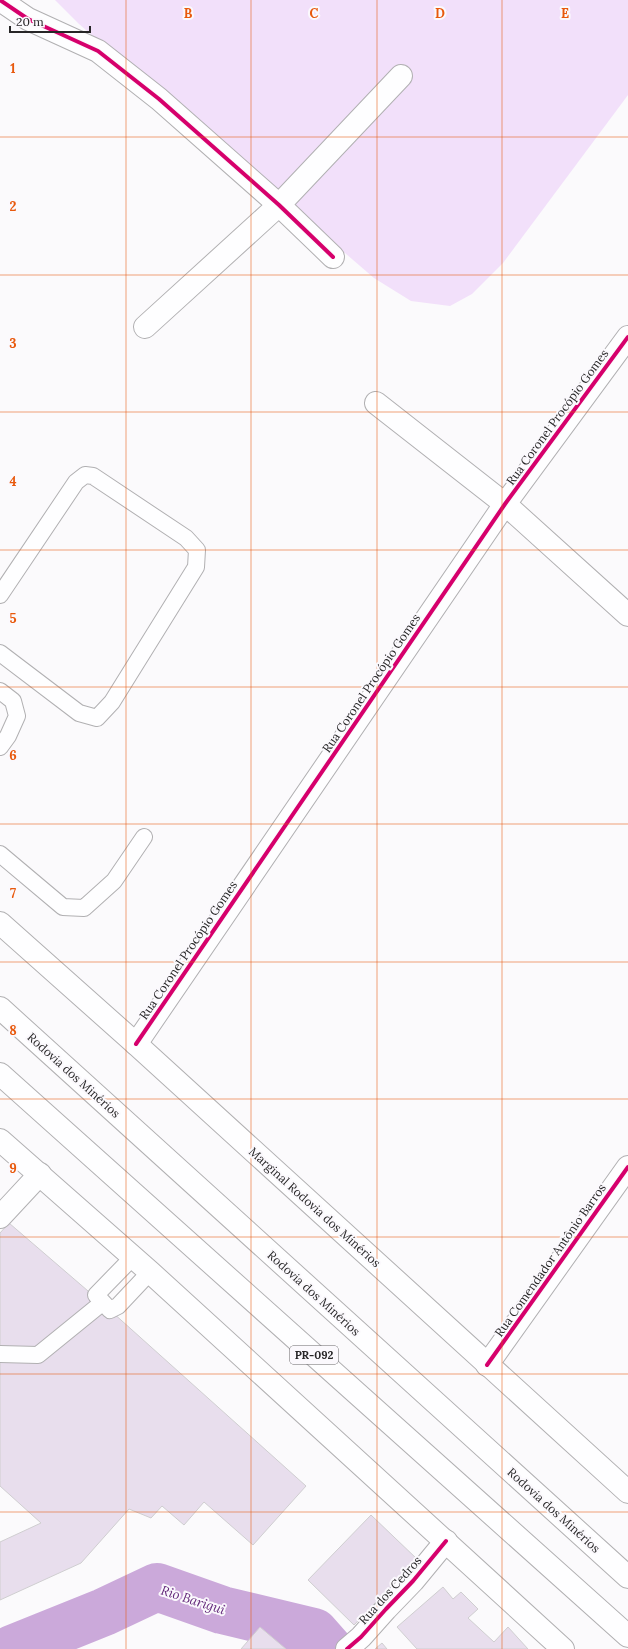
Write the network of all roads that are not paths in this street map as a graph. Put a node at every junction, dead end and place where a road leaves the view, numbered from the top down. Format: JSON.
{"nodes":[{"id":1,"x":0,"y":0,"type":"edge"},
{"id":2,"x":401,"y":76,"type":"dead end"},
{"id":3,"x":279,"y":205,"type":"junction"},
{"id":4,"x":333,"y":257,"type":"dead end"},
{"id":5,"x":145,"y":327,"type":"dead end"},
{"id":6,"x":628,"y":337,"type":"edge"},
{"id":7,"x":376,"y":403,"type":"dead end"},
{"id":8,"x":505,"y":504,"type":"junction"},
{"id":9,"x":0,"y":595,"type":"edge"},
{"id":10,"x":628,"y":615,"type":"edge"},
{"id":11,"x":0,"y":653,"type":"edge"},
{"id":12,"x":0,"y":691,"type":"edge"},
{"id":13,"x":0,"y":747,"type":"edge"},
{"id":14,"x":144,"y":837,"type":"dead end"},
{"id":15,"x":0,"y":854,"type":"edge"},
{"id":16,"x":0,"y":923,"type":"edge"},
{"id":17,"x":0,"y":1008,"type":"edge"},
{"id":18,"x":136,"y":1044,"type":"junction"},
{"id":19,"x":0,"y":1074,"type":"edge"},
{"id":20,"x":0,"y":1140,"type":"edge"},
{"id":21,"x":628,"y":1167,"type":"edge"},
{"id":22,"x":40,"y":1174,"type":"junction"},
{"id":23,"x":0,"y":1217,"type":"edge"},
{"id":24,"x":133,"y":1257,"type":"junction"},
{"id":25,"x":150,"y":1272,"type":"junction"},
{"id":26,"x":102,"y":1303,"type":"junction"},
{"id":27,"x":0,"y":1354,"type":"edge"},
{"id":28,"x":487,"y":1365,"type":"junction"},
{"id":29,"x":628,"y":1492,"type":"edge"},
{"id":30,"x":446,"y":1541,"type":"junction"},
{"id":31,"x":628,"y":1577,"type":"edge"},
{"id":32,"x":628,"y":1636,"type":"edge"},
{"id":33,"x":354,"y":1643,"type":"edge"},
{"id":34,"x":563,"y":1649,"type":"edge"}],
"edges":[{"from":1,"to":3,"type":"main road"},
{"from":2,"to":3,"type":"main road"},
{"from":3,"to":4,"type":"main road"},
{"from":3,"to":5,"type":"main road"},
{"from":6,"to":8,"type":"main road","name":"Rua Coronel Procópio Gomes"},
{"from":7,"to":8,"type":"main road"},
{"from":8,"to":10,"type":"main road"},
{"from":8,"to":18,"type":"main road","name":"Rua Coronel Procópio Gomes"},
{"from":9,"to":11,"type":"lane"},
{"from":12,"to":13,"type":"lane"},
{"from":14,"to":15,"type":"lane"},
{"from":16,"to":18,"type":"main road","name":"Marginal Rodovia dos Minérios"},
{"from":17,"to":31,"type":"main road","name":"Rodovia dos Minérios"},
{"from":18,"to":28,"type":"main road","name":"Marginal Rodovia dos Minérios"},
{"from":19,"to":32,"type":"main road","number":"PR-092"},
{"from":20,"to":22,"type":"main road"},
{"from":21,"to":28,"type":"main road","name":"Rua Comendador Antônio Barros"},
{"from":22,"to":23,"type":"main road"},
{"from":22,"to":24,"type":"main road"},
{"from":24,"to":25,"type":"main road"},
{"from":24,"to":26,"type":"lane"},
{"from":25,"to":26,"type":"lane"},
{"from":25,"to":30,"type":"main road"},
{"from":26,"to":27,"type":"lane"},
{"from":28,"to":29,"type":"main road","name":"Marginal Rodovia dos Minérios"},
{"from":30,"to":33,"type":"main road","name":"Rua dos Cedros"},
{"from":30,"to":34,"type":"main road"}]}
